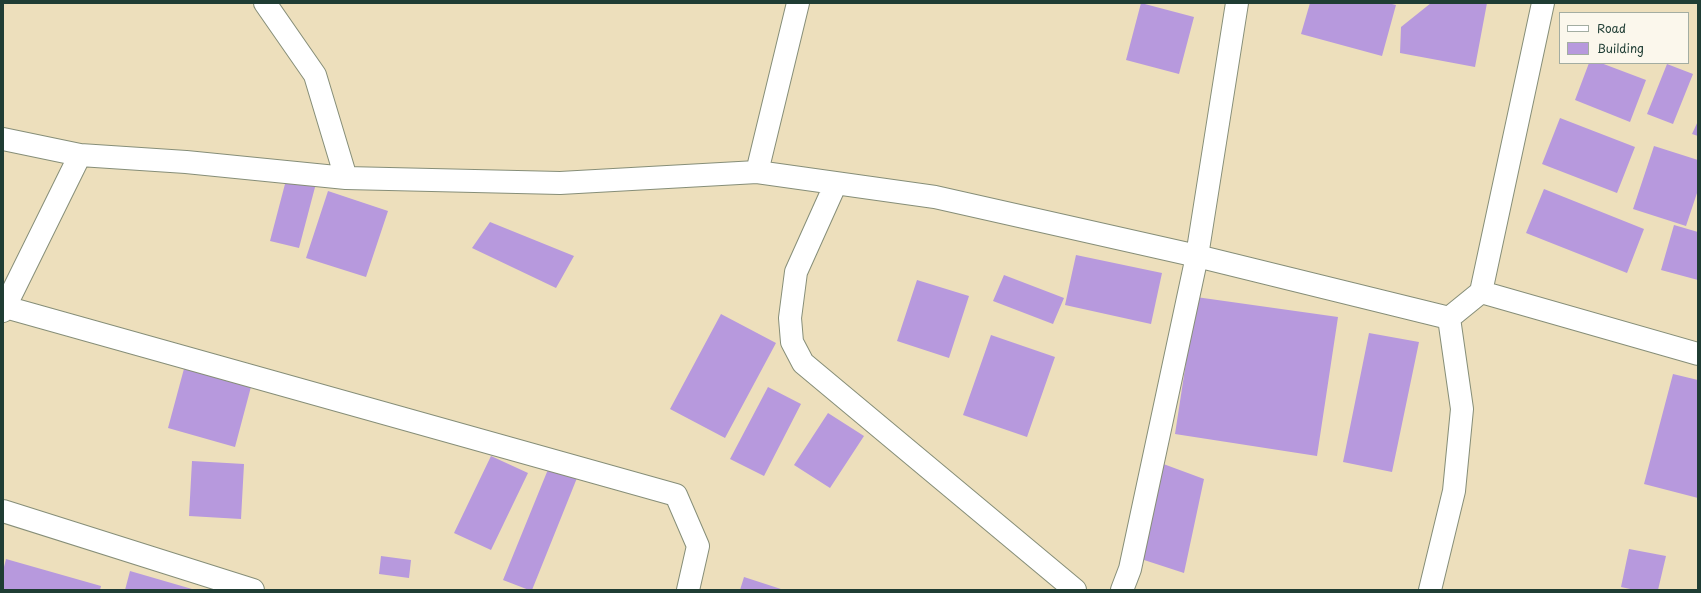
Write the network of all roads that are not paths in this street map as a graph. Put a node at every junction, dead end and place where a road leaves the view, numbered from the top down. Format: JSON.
{"nodes":[{"id":1,"x":265,"y":3,"type":"edge"},
{"id":2,"x":798,"y":3,"type":"edge"},
{"id":3,"x":1237,"y":3,"type":"edge"},
{"id":4,"x":1543,"y":3,"type":"edge"},
{"id":5,"x":3,"y":139,"type":"edge"},
{"id":6,"x":80,"y":155,"type":"junction"},
{"id":7,"x":757,"y":172,"type":"junction"},
{"id":8,"x":346,"y":178,"type":"junction"},
{"id":9,"x":836,"y":183,"type":"junction"},
{"id":10,"x":1196,"y":256,"type":"junction"},
{"id":11,"x":1481,"y":292,"type":"junction"},
{"id":12,"x":4,"y":309,"type":"edge"},
{"id":13,"x":1449,"y":318,"type":"junction"},
{"id":14,"x":1698,"y":354,"type":"edge"},
{"id":15,"x":3,"y":511,"type":"edge"},
{"id":16,"x":253,"y":590,"type":"edge"},
{"id":17,"x":688,"y":590,"type":"edge"},
{"id":18,"x":1075,"y":590,"type":"edge"},
{"id":19,"x":1122,"y":590,"type":"edge"},
{"id":20,"x":1430,"y":590,"type":"edge"}],
"edges":[{"from":1,"to":8,"type":"street"},
{"from":2,"to":7,"type":"street"},
{"from":3,"to":10,"type":"street"},
{"from":4,"to":11,"type":"street"},
{"from":5,"to":6,"type":"street"},
{"from":6,"to":8,"type":"street"},
{"from":6,"to":12,"type":"street"},
{"from":7,"to":8,"type":"street"},
{"from":7,"to":9,"type":"street"},
{"from":9,"to":10,"type":"street"},
{"from":9,"to":18,"type":"street"},
{"from":10,"to":13,"type":"street"},
{"from":10,"to":19,"type":"street"},
{"from":11,"to":13,"type":"street"},
{"from":11,"to":14,"type":"street"},
{"from":12,"to":17,"type":"street"},
{"from":13,"to":20,"type":"street"},
{"from":15,"to":16,"type":"street"}]}
